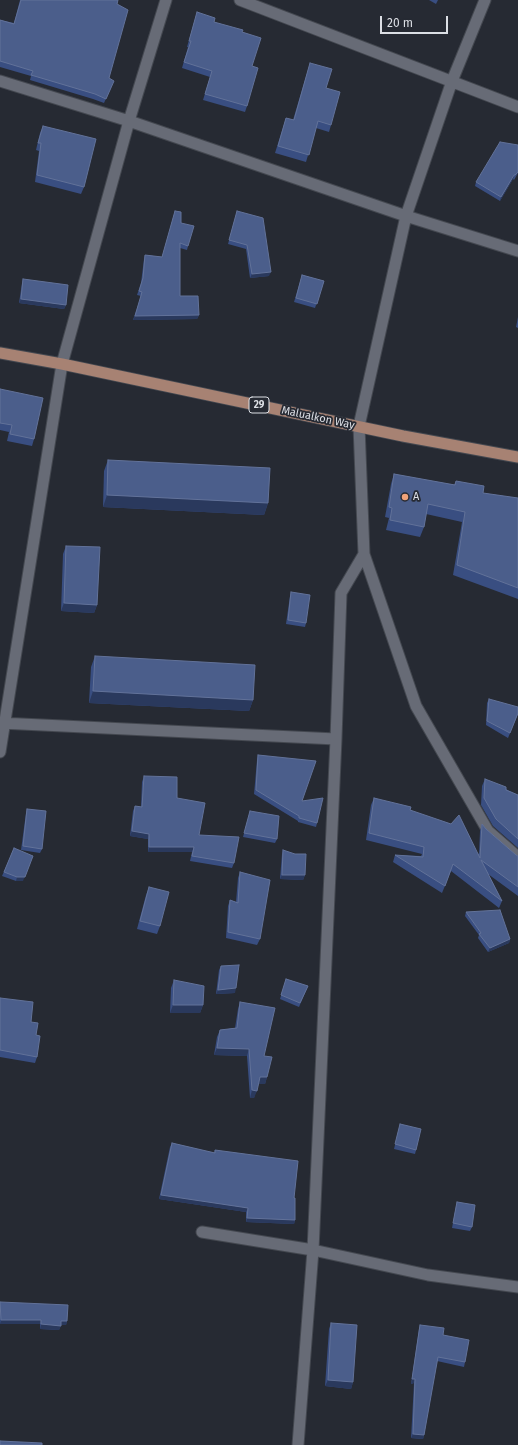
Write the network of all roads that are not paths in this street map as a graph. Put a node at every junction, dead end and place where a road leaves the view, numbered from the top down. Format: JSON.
{"nodes":[{"id":1,"x":166,"y":0,"type":"edge"},
{"id":2,"x":240,"y":0,"type":"edge"},
{"id":3,"x":485,"y":0,"type":"edge"},
{"id":4,"x":0,"y":81,"type":"edge"},
{"id":5,"x":452,"y":81,"type":"junction"},
{"id":6,"x":518,"y":106,"type":"edge"},
{"id":7,"x":129,"y":121,"type":"junction"},
{"id":8,"x":406,"y":216,"type":"junction"},
{"id":9,"x":518,"y":251,"type":"edge"},
{"id":10,"x":0,"y":353,"type":"edge"},
{"id":11,"x":62,"y":364,"type":"junction"},
{"id":12,"x":359,"y":426,"type":"junction"},
{"id":13,"x":518,"y":458,"type":"edge"},
{"id":14,"x":364,"y":554,"type":"junction"},
{"id":15,"x":3,"y":723,"type":"edge"},
{"id":16,"x":336,"y":739,"type":"junction"},
{"id":17,"x":0,"y":752,"type":"edge"},
{"id":18,"x":518,"y":857,"type":"edge"},
{"id":19,"x":202,"y":1232,"type":"dead end"},
{"id":20,"x":313,"y":1250,"type":"junction"},
{"id":21,"x":518,"y":1287,"type":"edge"},
{"id":22,"x":298,"y":1445,"type":"edge"}],
"edges":[{"from":1,"to":7,"type":"street"},
{"from":2,"to":5,"type":"street"},
{"from":3,"to":5,"type":"street"},
{"from":4,"to":7,"type":"street"},
{"from":5,"to":6,"type":"street"},
{"from":5,"to":8,"type":"street"},
{"from":7,"to":8,"type":"street"},
{"from":7,"to":11,"type":"street"},
{"from":8,"to":9,"type":"street"},
{"from":8,"to":12,"type":"street"},
{"from":10,"to":11,"type":"main road","name":"Malualkon Way","number":"29"},
{"from":11,"to":12,"type":"main road","name":"Malualkon Way","number":"29"},
{"from":11,"to":15,"type":"street"},
{"from":12,"to":13,"type":"main road","name":"Malualkon Way","number":"29"},
{"from":12,"to":14,"type":"street"},
{"from":14,"to":16,"type":"street"},
{"from":14,"to":18,"type":"street"},
{"from":15,"to":16,"type":"street"},
{"from":15,"to":17,"type":"street"},
{"from":16,"to":20,"type":"street"},
{"from":19,"to":20,"type":"street"},
{"from":20,"to":21,"type":"street"},
{"from":20,"to":22,"type":"street"}]}
